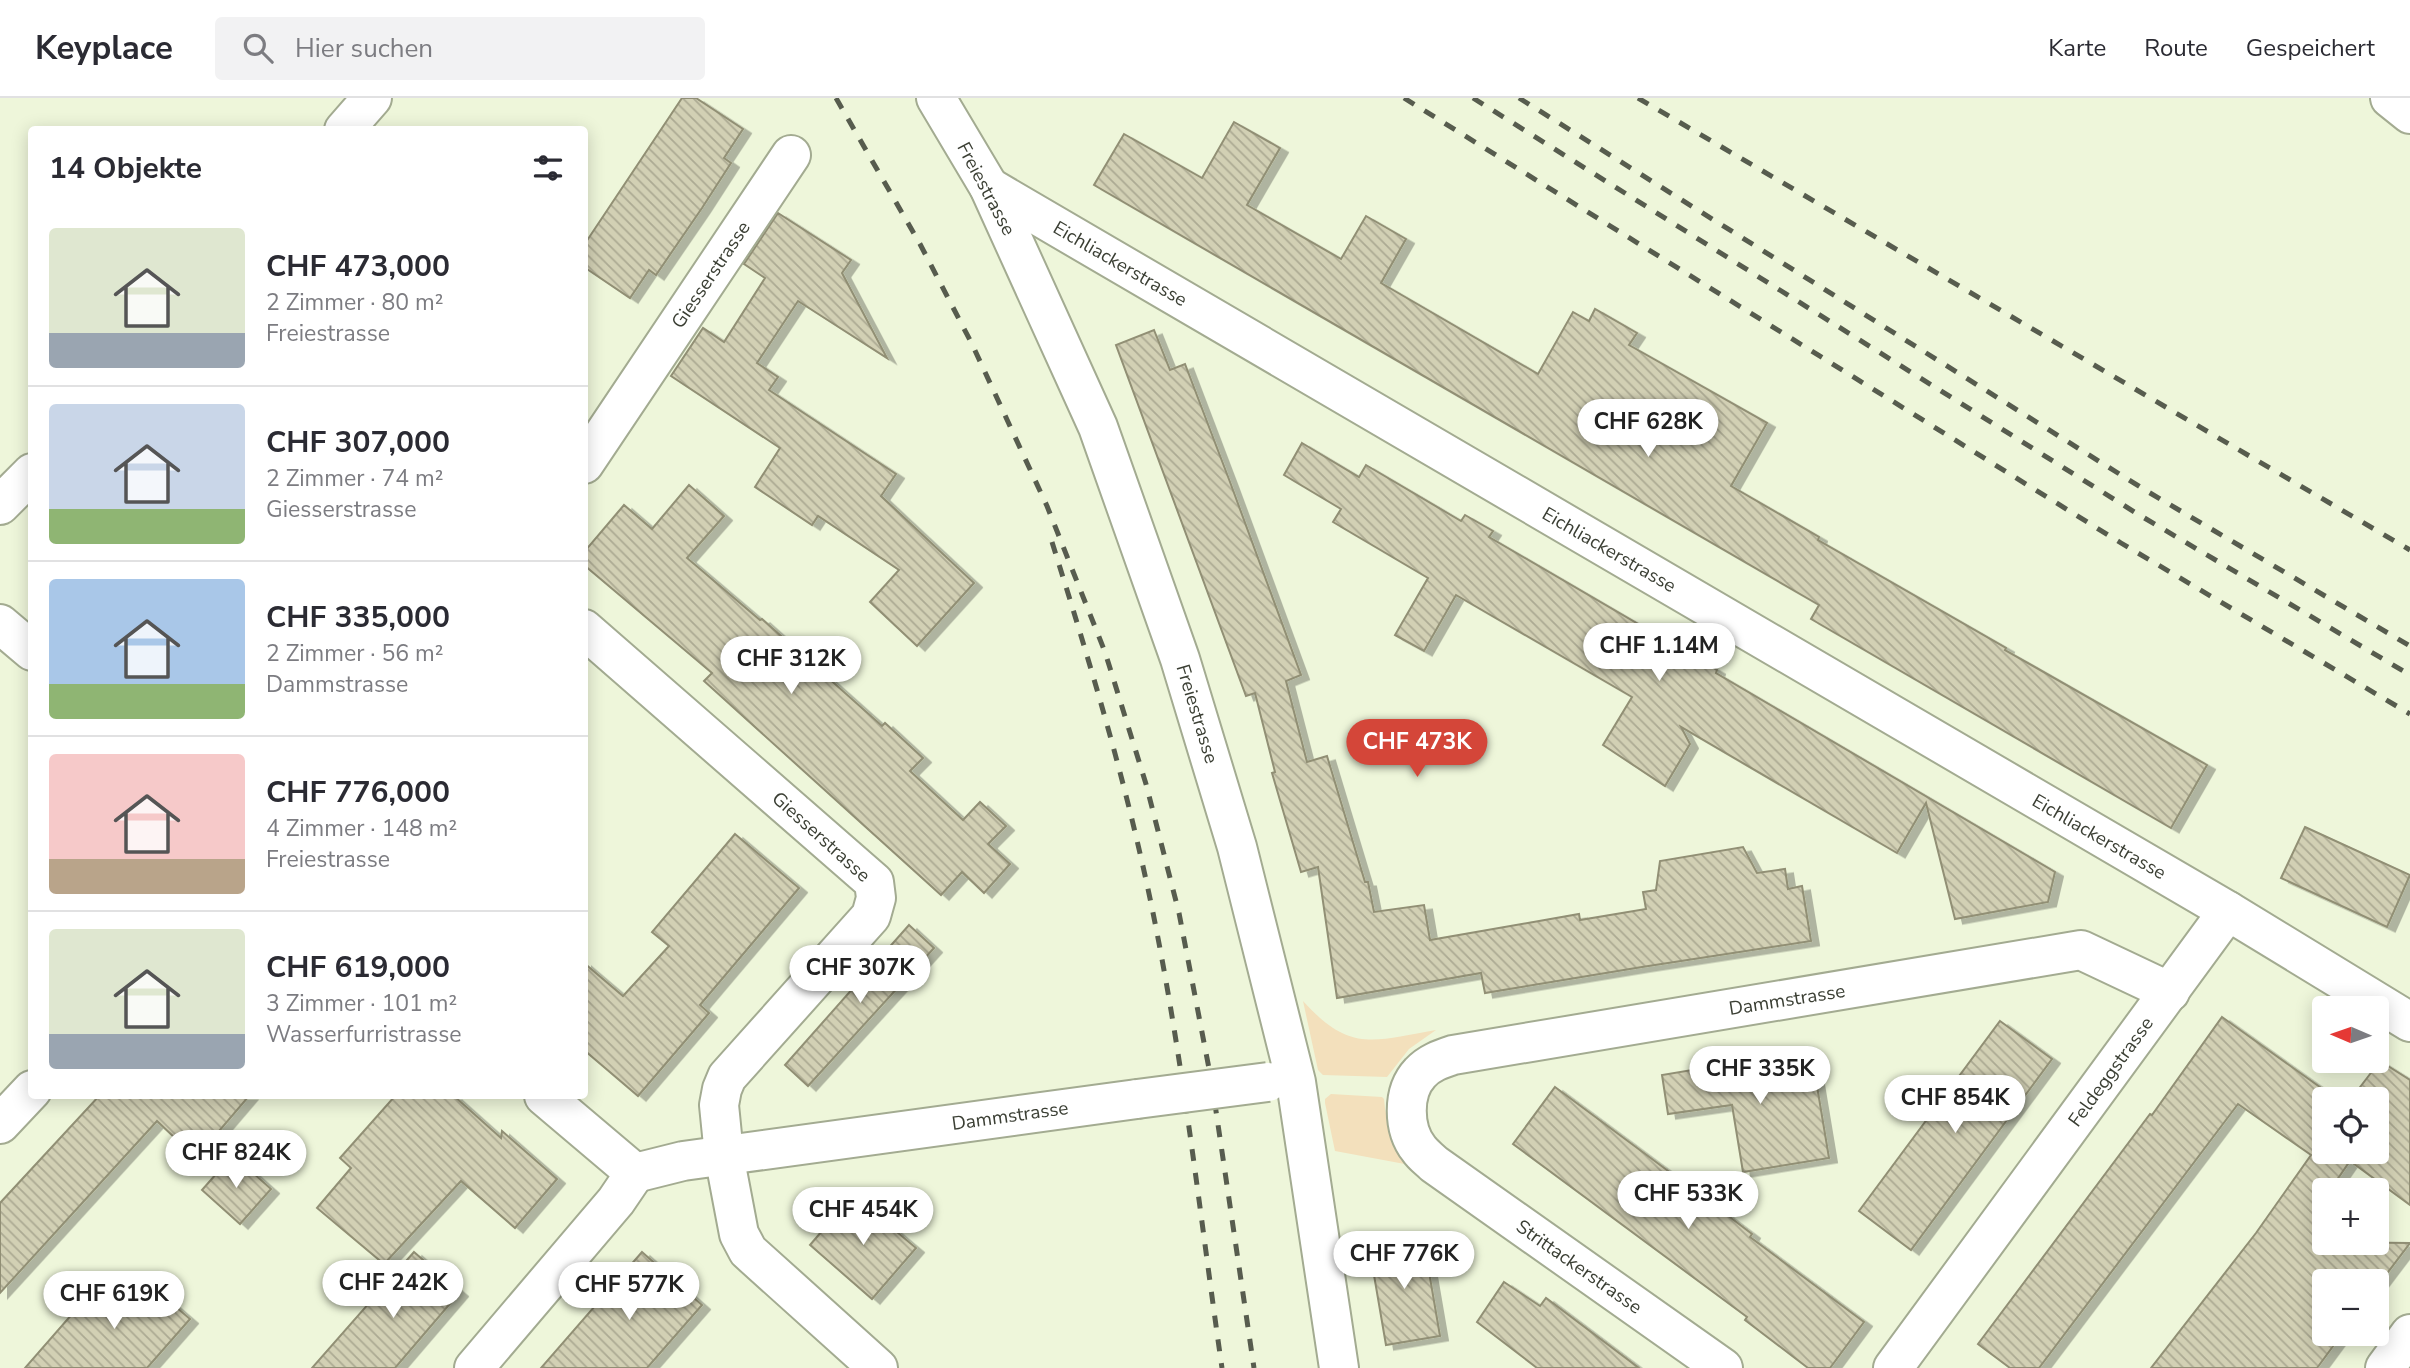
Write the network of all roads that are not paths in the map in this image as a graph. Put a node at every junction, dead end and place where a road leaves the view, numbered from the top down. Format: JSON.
{"nodes":[{"id":1,"x":372,"y":98,"type":"edge"},
{"id":2,"x":936,"y":98,"type":"edge"},
{"id":3,"x":2390,"y":98,"type":"edge"},
{"id":4,"x":2410,"y":114,"type":"edge"},
{"id":5,"x":348,"y":126,"type":"edge"},
{"id":6,"x":791,"y":155,"type":"dead end"},
{"id":7,"x":989,"y":187,"type":"junction"},
{"id":8,"x":588,"y":458,"type":"edge"},
{"id":9,"x":28,"y":476,"type":"edge"},
{"id":10,"x":0,"y":505,"type":"edge"},
{"id":11,"x":0,"y":624,"type":"edge"},
{"id":12,"x":588,"y":632,"type":"edge"},
{"id":13,"x":28,"y":648,"type":"edge"},
{"id":14,"x":2228,"y":911,"type":"junction"},
{"id":15,"x":2170,"y":992,"type":"junction"},
{"id":16,"x":2410,"y":1022,"type":"edge"},
{"id":17,"x":1282,"y":1082,"type":"junction"},
{"id":18,"x":1409,"y":1091,"type":"joint"},
{"id":19,"x":28,"y":1094,"type":"edge"},
{"id":20,"x":548,"y":1099,"type":"edge"},
{"id":21,"x":0,"y":1124,"type":"edge"},
{"id":22,"x":724,"y":1155,"type":"junction"},
{"id":23,"x":635,"y":1173,"type":"junction"},
{"id":24,"x":2410,"y":1334,"type":"edge"},
{"id":25,"x":474,"y":1368,"type":"edge"},
{"id":26,"x":878,"y":1368,"type":"edge"},
{"id":27,"x":1339,"y":1368,"type":"edge"},
{"id":28,"x":1723,"y":1368,"type":"edge"},
{"id":29,"x":1894,"y":1368,"type":"edge"},
{"id":30,"x":2385,"y":1368,"type":"edge"}],
"edges":[{"from":1,"to":5,"type":"street"},
{"from":2,"to":7,"type":"street","name":"Freiestrasse"},
{"from":3,"to":4,"type":"street"},
{"from":6,"to":8,"type":"street","name":"Giesserstrasse"},
{"from":7,"to":14,"type":"street","name":"Eichliackerstrasse"},
{"from":7,"to":17,"type":"street","name":"Freiestrasse"},
{"from":9,"to":10,"type":"street"},
{"from":11,"to":13,"type":"street"},
{"from":12,"to":22,"type":"street","name":"Giesserstrasse"},
{"from":14,"to":15,"type":"street","name":"Feldeggstrasse"},
{"from":14,"to":16,"type":"street","name":"Eichliackerstrasse"},
{"from":15,"to":18,"type":"street","name":"Dammstrasse"},
{"from":15,"to":29,"type":"street","name":"Feldeggstrasse"},
{"from":17,"to":22,"type":"street","name":"Dammstrasse","bridge":true},
{"from":17,"to":27,"type":"street","name":"Freiestrasse"},
{"from":18,"to":28,"type":"street","name":"Strittackerstrasse"},
{"from":19,"to":21,"type":"street"},
{"from":20,"to":23,"type":"street"},
{"from":22,"to":23,"type":"street","name":"Dammstrasse"},
{"from":22,"to":26,"type":"street"},
{"from":23,"to":25,"type":"street"},
{"from":24,"to":30,"type":"street"}]}
